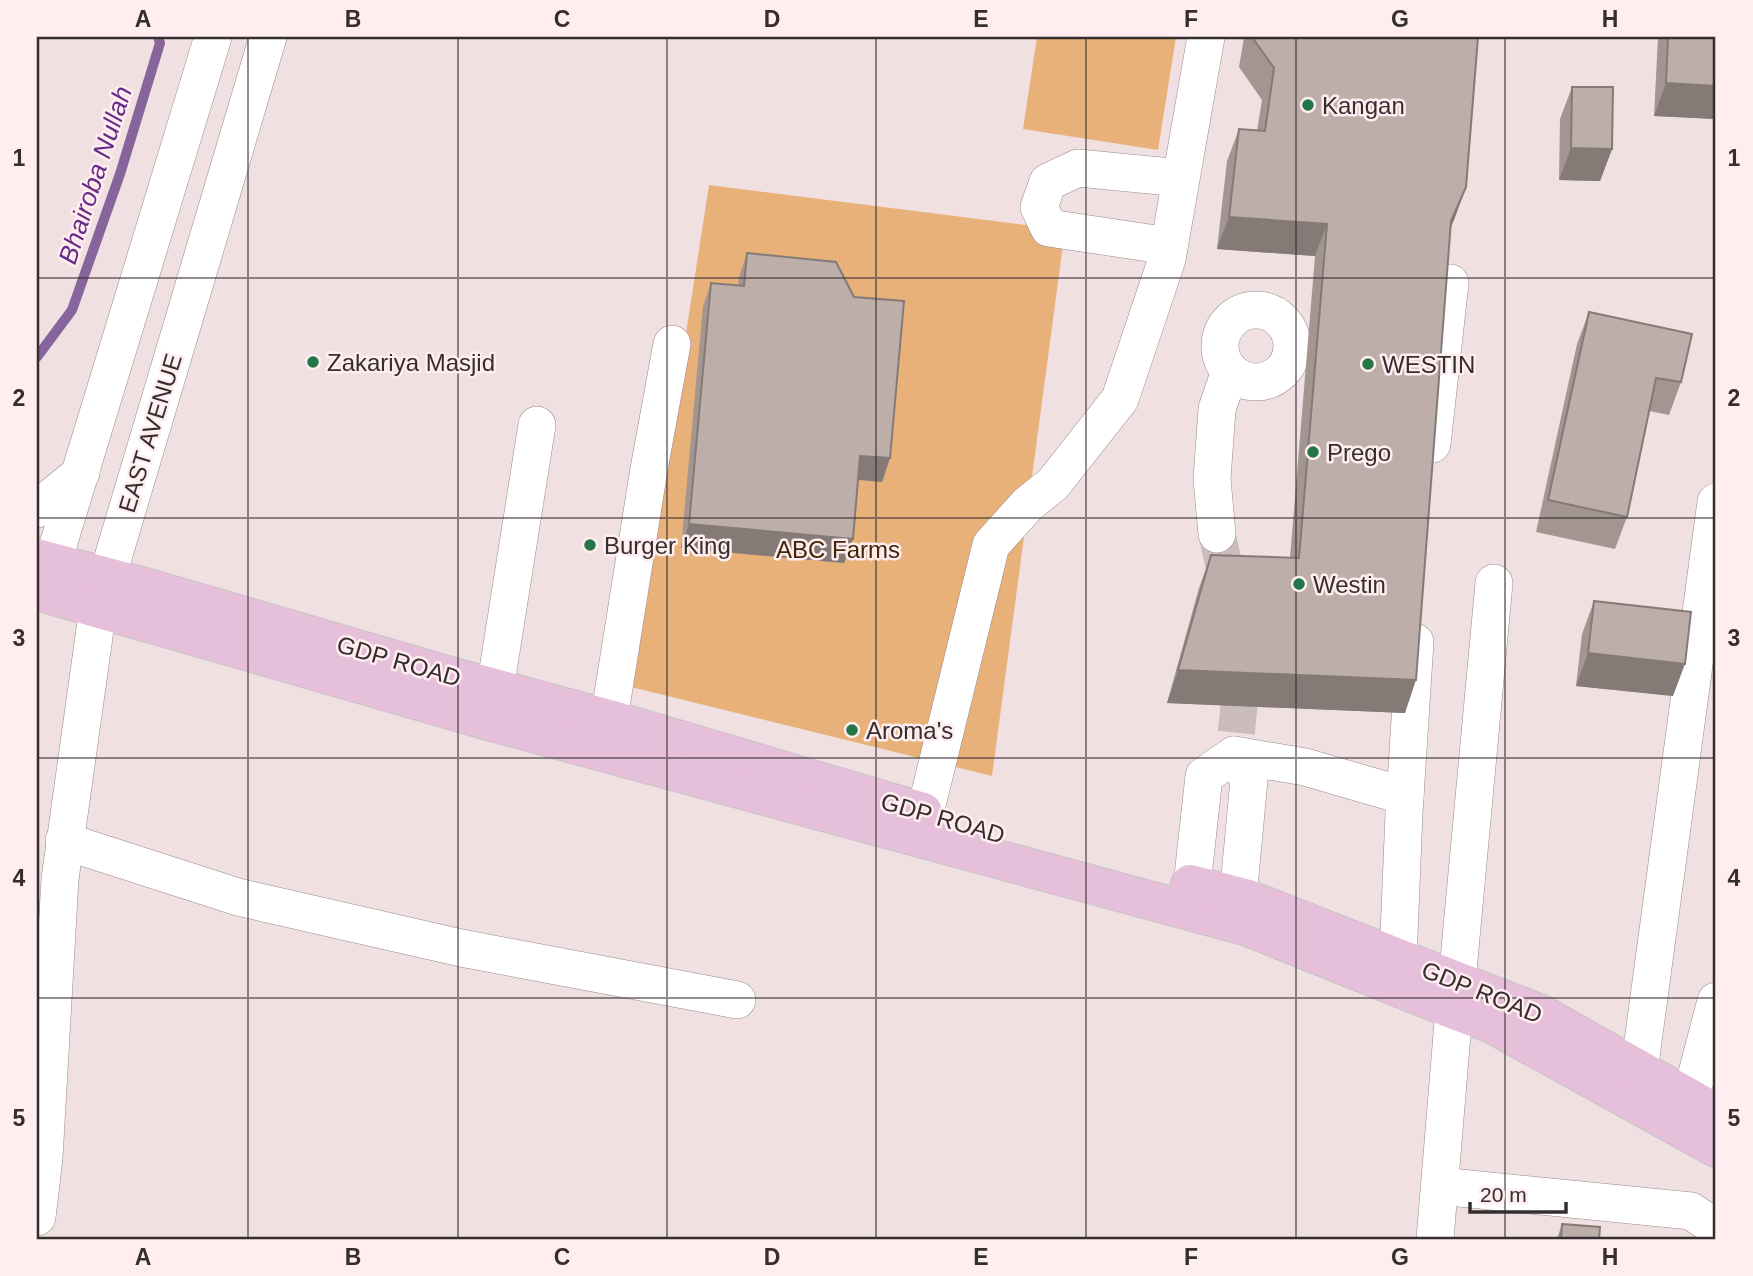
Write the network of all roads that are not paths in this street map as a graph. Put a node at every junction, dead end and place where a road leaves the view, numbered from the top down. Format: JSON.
{"nodes":[{"id":1,"x":213,"y":37,"type":"edge"},
{"id":2,"x":268,"y":37,"type":"edge"},
{"id":3,"x":1206,"y":37,"type":"edge"},
{"id":4,"x":1181,"y":178,"type":"junction"},
{"id":5,"x":1169,"y":246,"type":"junction"},
{"id":6,"x":1450,"y":283,"type":"edge"},
{"id":7,"x":672,"y":344,"type":"dead end"},
{"id":8,"x":1230,"y":371,"type":"dead end"},
{"id":9,"x":537,"y":425,"type":"dead end"},
{"id":10,"x":80,"y":473,"type":"junction"},
{"id":11,"x":1429,"y":477,"type":"edge"},
{"id":12,"x":1716,"y":502,"type":"edge"},
{"id":13,"x":37,"y":509,"type":"edge"},
{"id":14,"x":1217,"y":534,"type":"tunnel mouth"},
{"id":15,"x":43,"y":576,"type":"edge"},
{"id":16,"x":1494,"y":583,"type":"dead end"},
{"id":17,"x":102,"y":592,"type":"junction"},
{"id":18,"x":1417,"y":615,"type":"edge"},
{"id":19,"x":495,"y":688,"type":"junction"},
{"id":20,"x":609,"y":719,"type":"junction"},
{"id":21,"x":1234,"y":755,"type":"junction"},
{"id":22,"x":1405,"y":796,"type":"junction"},
{"id":23,"x":925,"y":813,"type":"junction"},
{"id":24,"x":64,"y":841,"type":"junction"},
{"id":25,"x":1192,"y":885,"type":"junction"},
{"id":26,"x":1238,"y":897,"type":"junction"},
{"id":27,"x":1398,"y":959,"type":"junction"},
{"id":28,"x":1455,"y":996,"type":"junction"},
{"id":29,"x":737,"y":1000,"type":"dead end"},
{"id":30,"x":1716,"y":1001,"type":"edge"},
{"id":31,"x":1639,"y":1071,"type":"junction"},
{"id":32,"x":1703,"y":1106,"type":"edge"},
{"id":33,"x":1716,"y":1148,"type":"edge"},
{"id":34,"x":1440,"y":1186,"type":"junction"},
{"id":35,"x":37,"y":1217,"type":"edge"},
{"id":36,"x":1716,"y":1228,"type":"edge"},
{"id":37,"x":1435,"y":1239,"type":"edge"}],
"edges":[{"from":1,"to":10,"type":"street"},
{"from":2,"to":17,"type":"street","name":"EAST AVENUE"},
{"from":3,"to":4,"type":"street"},
{"from":4,"to":5,"type":"street"},
{"from":4,"to":5,"type":"street"},
{"from":5,"to":23,"type":"street"},
{"from":6,"to":11,"type":"street"},
{"from":7,"to":20,"type":"street"},
{"from":8,"to":14,"type":"street"},
{"from":9,"to":19,"type":"street"},
{"from":10,"to":13,"type":"street"},
{"from":10,"to":15,"type":"street"},
{"from":12,"to":31,"type":"street"},
{"from":15,"to":17,"type":"main road"},
{"from":16,"to":28,"type":"street"},
{"from":17,"to":19,"type":"main road","name":"GDP ROAD"},
{"from":17,"to":24,"type":"street","name":"EAST AVENUE"},
{"from":17,"to":28,"type":"main road"},
{"from":18,"to":22,"type":"street"},
{"from":19,"to":20,"type":"main road","name":"GDP ROAD"},
{"from":20,"to":23,"type":"main road","name":"GDP ROAD"},
{"from":21,"to":22,"type":"street"},
{"from":21,"to":25,"type":"street"},
{"from":21,"to":26,"type":"street"},
{"from":22,"to":27,"type":"street"},
{"from":23,"to":25,"type":"main road","name":"GDP ROAD"},
{"from":24,"to":29,"type":"street"},
{"from":24,"to":35,"type":"street","name":"EAST AVENUE"},
{"from":25,"to":26,"type":"main road","name":"GDP ROAD"},
{"from":26,"to":27,"type":"main road","name":"GDP ROAD"},
{"from":27,"to":28,"type":"main road","name":"GDP ROAD"},
{"from":28,"to":31,"type":"main road","name":"GDP ROAD"},
{"from":28,"to":33,"type":"main road"},
{"from":28,"to":34,"type":"street"},
{"from":30,"to":32,"type":"street"},
{"from":31,"to":32,"type":"main road","name":"GDP ROAD"},
{"from":34,"to":36,"type":"street"},
{"from":34,"to":37,"type":"street"}]}
